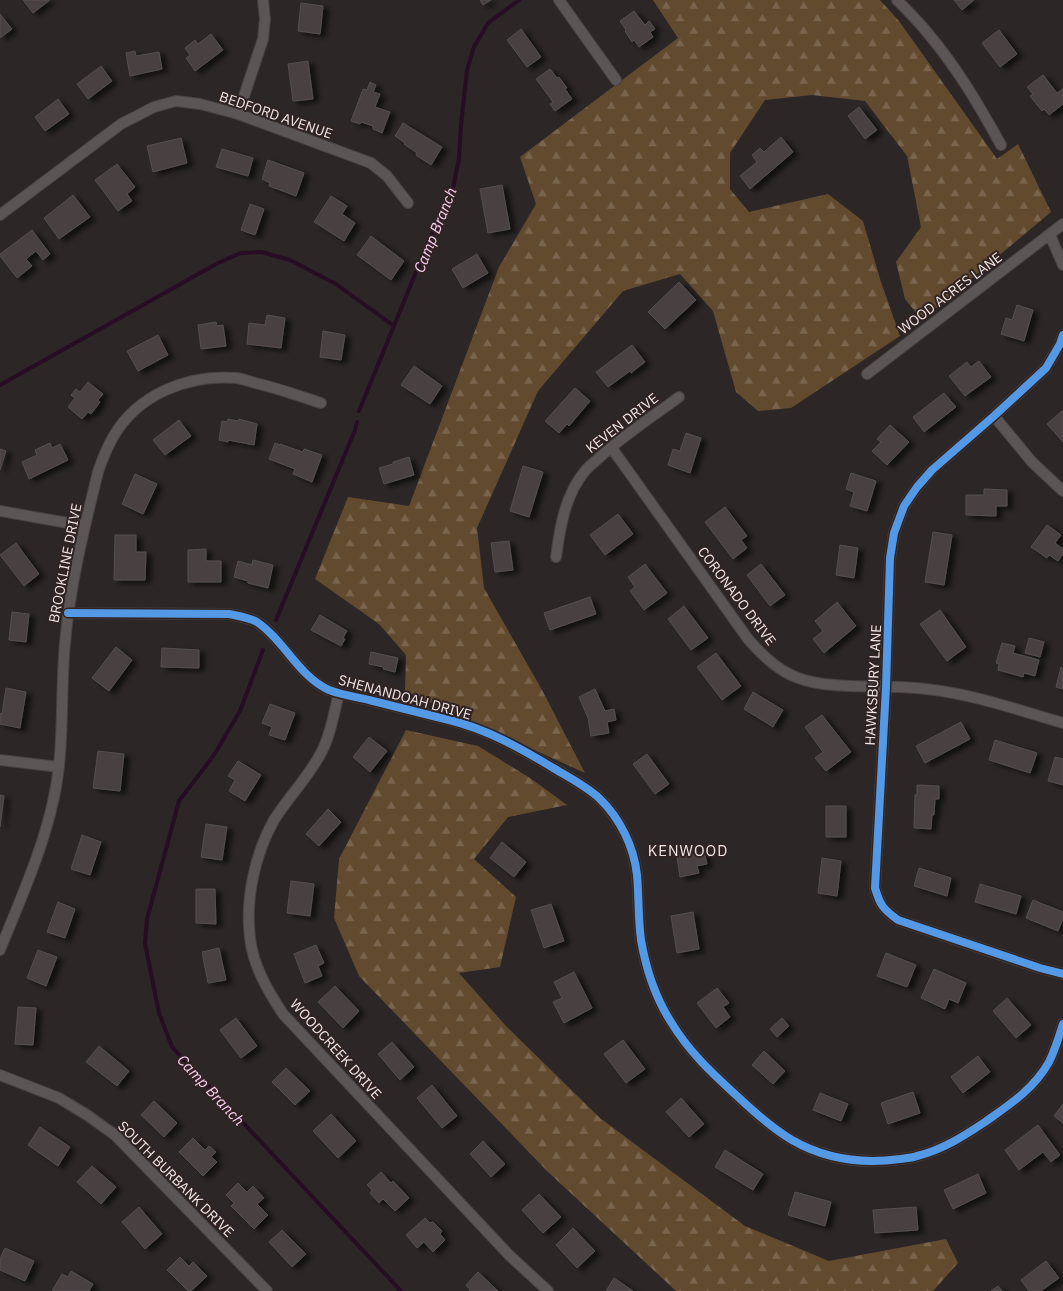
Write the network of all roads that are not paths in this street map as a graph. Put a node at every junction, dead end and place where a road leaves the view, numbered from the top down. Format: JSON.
{"nodes":[{"id":1,"x":263,"y":0,"type":"edge"},
{"id":2,"x":559,"y":0,"type":"edge"},
{"id":3,"x":897,"y":0,"type":"edge"},
{"id":4,"x":616,"y":80,"type":"dead end"},
{"id":5,"x":238,"y":114,"type":"junction"},
{"id":6,"x":1001,"y":145,"type":"dead end"},
{"id":7,"x":408,"y":203,"type":"dead end"},
{"id":8,"x":0,"y":215,"type":"edge"},
{"id":9,"x":1063,"y":224,"type":"edge"},
{"id":10,"x":1050,"y":235,"type":"junction"},
{"id":11,"x":1063,"y":265,"type":"edge"},
{"id":12,"x":1063,"y":335,"type":"edge"},
{"id":13,"x":867,"y":374,"type":"dead end"},
{"id":14,"x":679,"y":397,"type":"dead end"},
{"id":15,"x":321,"y":403,"type":"dead end"},
{"id":16,"x":994,"y":416,"type":"junction"},
{"id":17,"x":611,"y":447,"type":"junction"},
{"id":18,"x":1063,"y":490,"type":"edge"},
{"id":19,"x":0,"y":511,"type":"edge"},
{"id":20,"x":85,"y":526,"type":"junction"},
{"id":21,"x":556,"y":557,"type":"dead end"},
{"id":22,"x":68,"y":614,"type":"junction"},
{"id":23,"x":886,"y":687,"type":"junction"},
{"id":24,"x":339,"y":693,"type":"junction"},
{"id":25,"x":1063,"y":723,"type":"edge"},
{"id":26,"x":0,"y":760,"type":"edge"},
{"id":27,"x":59,"y":767,"type":"junction"},
{"id":28,"x":0,"y":950,"type":"edge"},
{"id":29,"x":1063,"y":974,"type":"edge"},
{"id":30,"x":1063,"y":1024,"type":"edge"},
{"id":31,"x":0,"y":1074,"type":"edge"},
{"id":32,"x":268,"y":1291,"type":"edge"},
{"id":33,"x":548,"y":1291,"type":"edge"}],
"edges":[{"from":1,"to":5,"type":"street"},
{"from":2,"to":4,"type":"street"},
{"from":3,"to":6,"type":"street"},
{"from":5,"to":7,"type":"street","name":"BEDFORD AVENUE"},
{"from":5,"to":8,"type":"street","name":"BEDFORD AVENUE"},
{"from":9,"to":10,"type":"street","name":"WOOD ACRES LANE"},
{"from":10,"to":11,"type":"street"},
{"from":10,"to":13,"type":"street","name":"WOOD ACRES LANE"},
{"from":12,"to":16,"type":"street","name":"HAWKSBURY LANE"},
{"from":14,"to":17,"type":"street","name":"KEVEN DRIVE"},
{"from":15,"to":20,"type":"street","name":"BROOKLINE DRIVE"},
{"from":16,"to":18,"type":"street"},
{"from":16,"to":23,"type":"street","name":"HAWKSBURY LANE"},
{"from":17,"to":21,"type":"street","name":"KEVEN DRIVE"},
{"from":17,"to":23,"type":"street","name":"CORONADO DRIVE"},
{"from":19,"to":20,"type":"street"},
{"from":20,"to":22,"type":"street","name":"BROOKLINE DRIVE"},
{"from":22,"to":24,"type":"street","name":"SHENANDOAH DRIVE"},
{"from":22,"to":27,"type":"street","name":"BROOKLINE DRIVE"},
{"from":23,"to":25,"type":"street","name":"CORONADO DRIVE"},
{"from":23,"to":29,"type":"street","name":"HAWKSBURY LANE"},
{"from":24,"to":30,"type":"street","name":"SHENANDOAH DRIVE"},
{"from":24,"to":33,"type":"street","name":"WOODCREEK DRIVE"},
{"from":26,"to":27,"type":"street"},
{"from":27,"to":28,"type":"street","name":"BROOKLINE DRIVE"},
{"from":31,"to":32,"type":"street","name":"SOUTH BURBANK DRIVE"}]}
